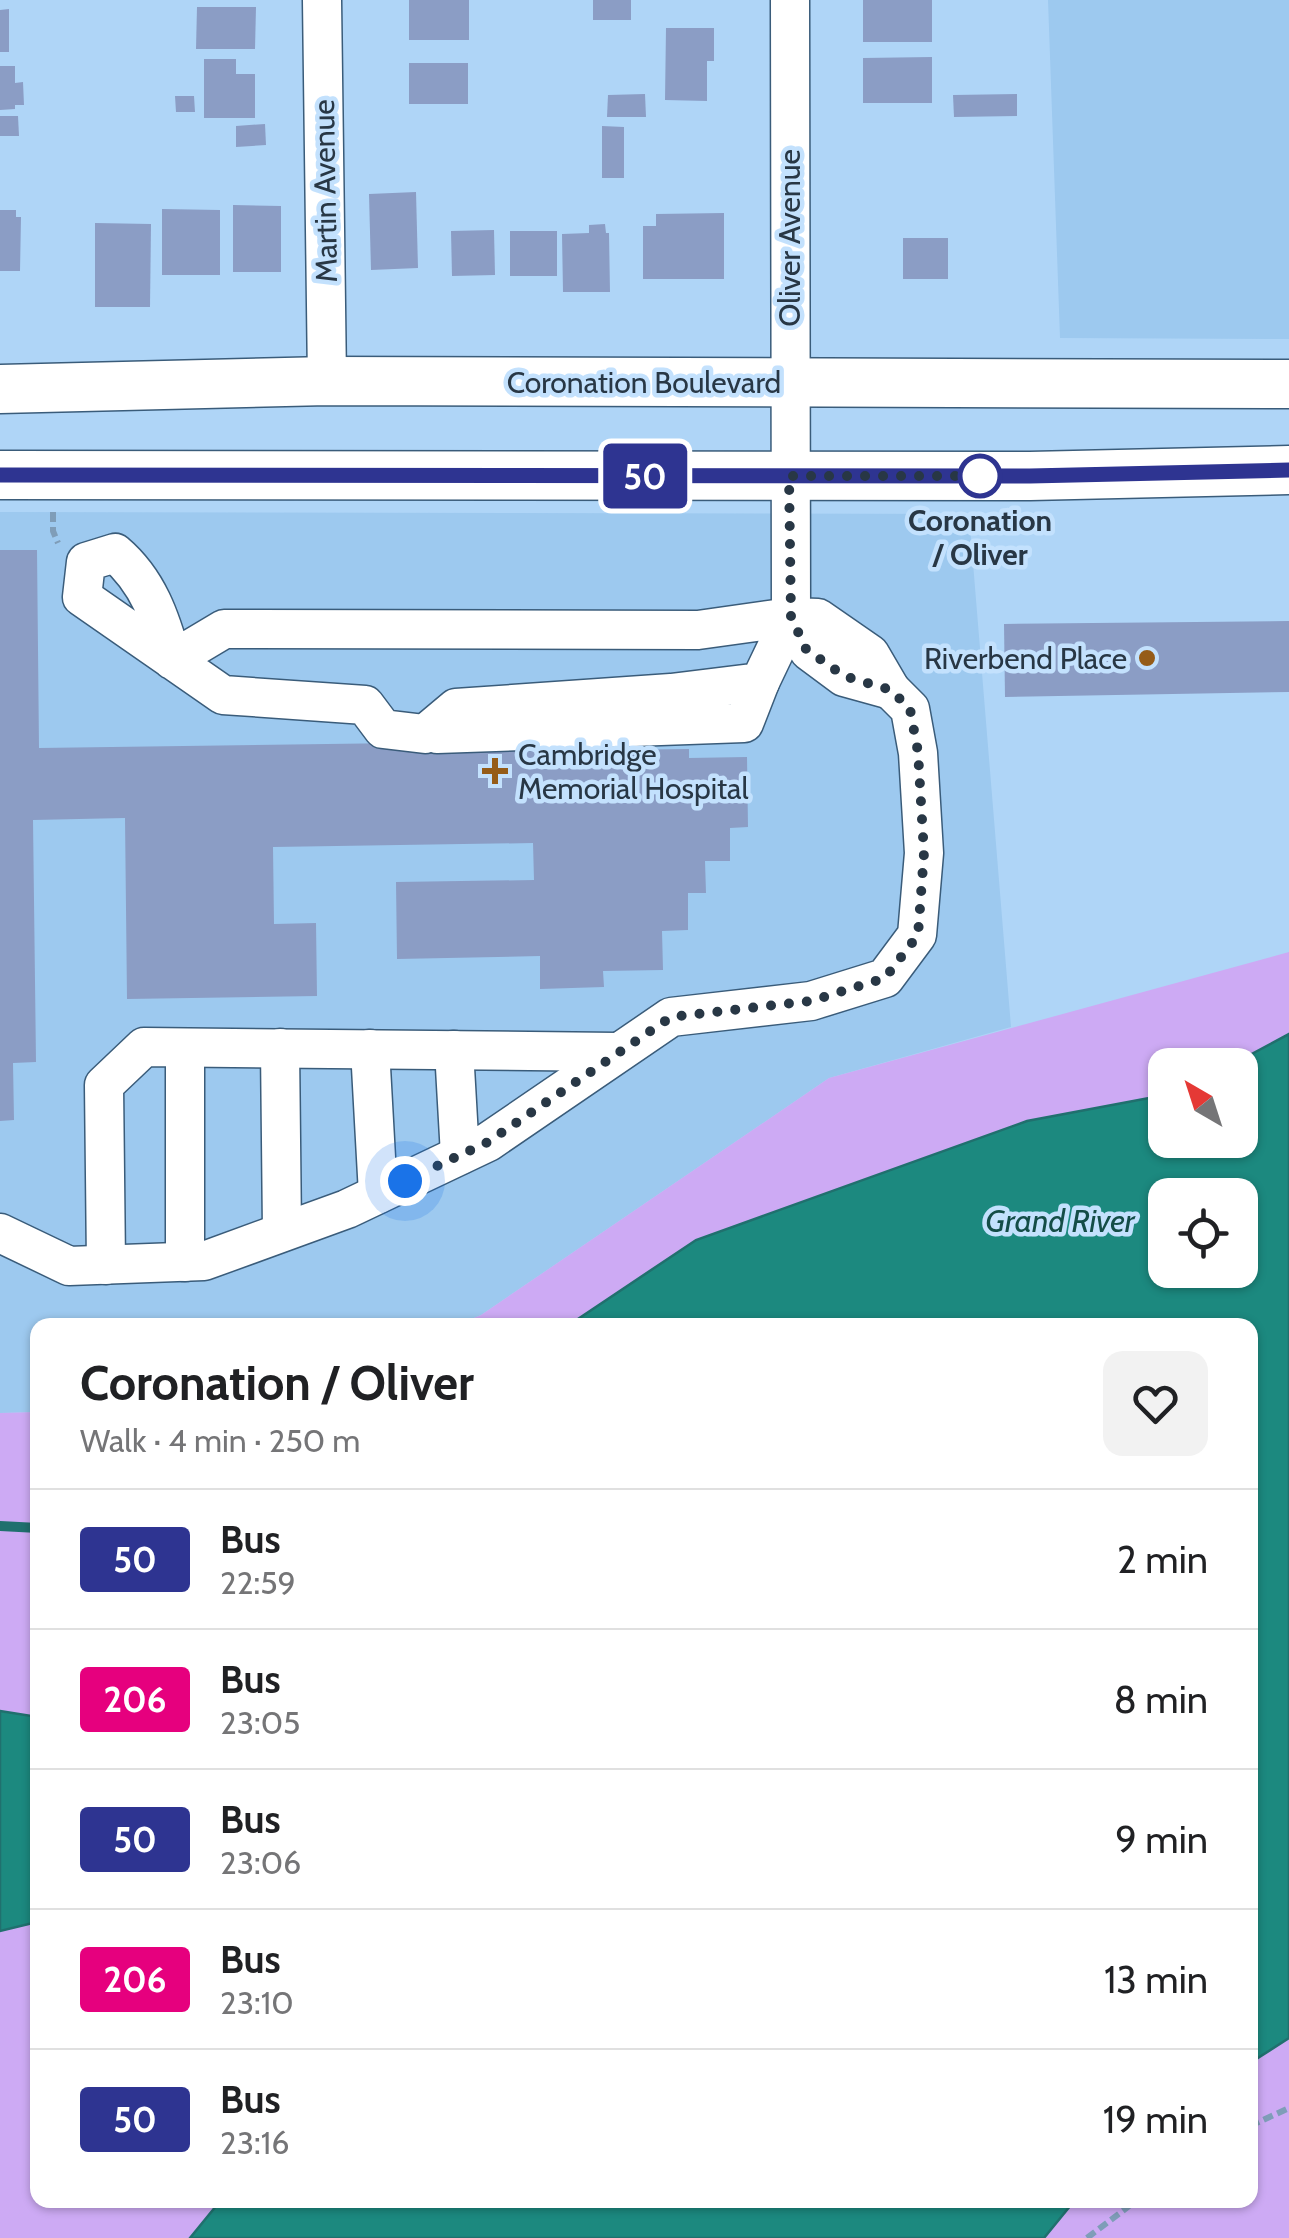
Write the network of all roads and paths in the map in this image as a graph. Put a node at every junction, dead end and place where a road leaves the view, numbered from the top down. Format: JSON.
{"nodes":[{"id":1,"x":322,"y":0,"type":"edge"},
{"id":2,"x":790,"y":0,"type":"edge"},
{"id":3,"x":327,"y":382,"type":"junction"},
{"id":4,"x":788,"y":382,"type":"junction"},
{"id":5,"x":1289,"y":384,"type":"edge"},
{"id":6,"x":0,"y":389,"type":"edge"},
{"id":7,"x":1289,"y":470,"type":"edge"},
{"id":8,"x":0,"y":475,"type":"edge"},
{"id":9,"x":789,"y":476,"type":"junction"},
{"id":10,"x":52,"y":500,"type":"dead end"},
{"id":11,"x":64,"y":555,"type":"dead end"},
{"id":12,"x":791,"y":617,"type":"junction"},
{"id":13,"x":186,"y":1048,"type":"junction"},
{"id":14,"x":280,"y":1048,"type":"junction"},
{"id":15,"x":370,"y":1049,"type":"junction"},
{"id":16,"x":454,"y":1050,"type":"junction"},
{"id":17,"x":616,"y":1052,"type":"junction"},
{"id":18,"x":460,"y":1155,"type":"junction"},
{"id":19,"x":378,"y":1194,"type":"junction"},
{"id":20,"x":282,"y":1232,"type":"junction"},
{"id":21,"x":0,"y":1234,"type":"edge"},
{"id":22,"x":184,"y":1262,"type":"junction"},
{"id":23,"x":106,"y":1265,"type":"junction"},
{"id":24,"x":1289,"y":2108,"type":"edge"},
{"id":25,"x":1258,"y":2122,"type":"edge"},
{"id":26,"x":1127,"y":2208,"type":"edge"},
{"id":27,"x":1088,"y":2238,"type":"edge"}],
"edges":[{"from":1,"to":3,"type":"street","name":"Martin Avenue"},
{"from":2,"to":4,"type":"street","name":"Oliver Avenue"},
{"from":3,"to":4,"type":"main road","name":"Coronation Boulevard"},
{"from":3,"to":6,"type":"main road","name":"Coronation Boulevard"},
{"from":4,"to":5,"type":"main road","name":"Coronation Boulevard"},
{"from":4,"to":9,"type":"street","name":"Oliver Avenue"},
{"from":7,"to":9,"type":"main road"},
{"from":8,"to":9,"type":"main road"},
{"from":9,"to":12,"type":"street","name":"Oliver Avenue"},
{"from":10,"to":11,"type":"path"},
{"from":12,"to":12,"type":"street"},
{"from":12,"to":17,"type":"street"},
{"from":13,"to":14,"type":"street"},
{"from":13,"to":22,"type":"street"},
{"from":13,"to":23,"type":"street"},
{"from":14,"to":15,"type":"street"},
{"from":14,"to":20,"type":"street"},
{"from":15,"to":16,"type":"street"},
{"from":15,"to":19,"type":"street"},
{"from":16,"to":17,"type":"street"},
{"from":16,"to":18,"type":"street"},
{"from":17,"to":18,"type":"street"},
{"from":18,"to":19,"type":"street"},
{"from":19,"to":20,"type":"street"},
{"from":20,"to":22,"type":"street"},
{"from":21,"to":23,"type":"street"},
{"from":22,"to":23,"type":"street"},
{"from":24,"to":25,"type":"path"},
{"from":26,"to":27,"type":"path"}]}
